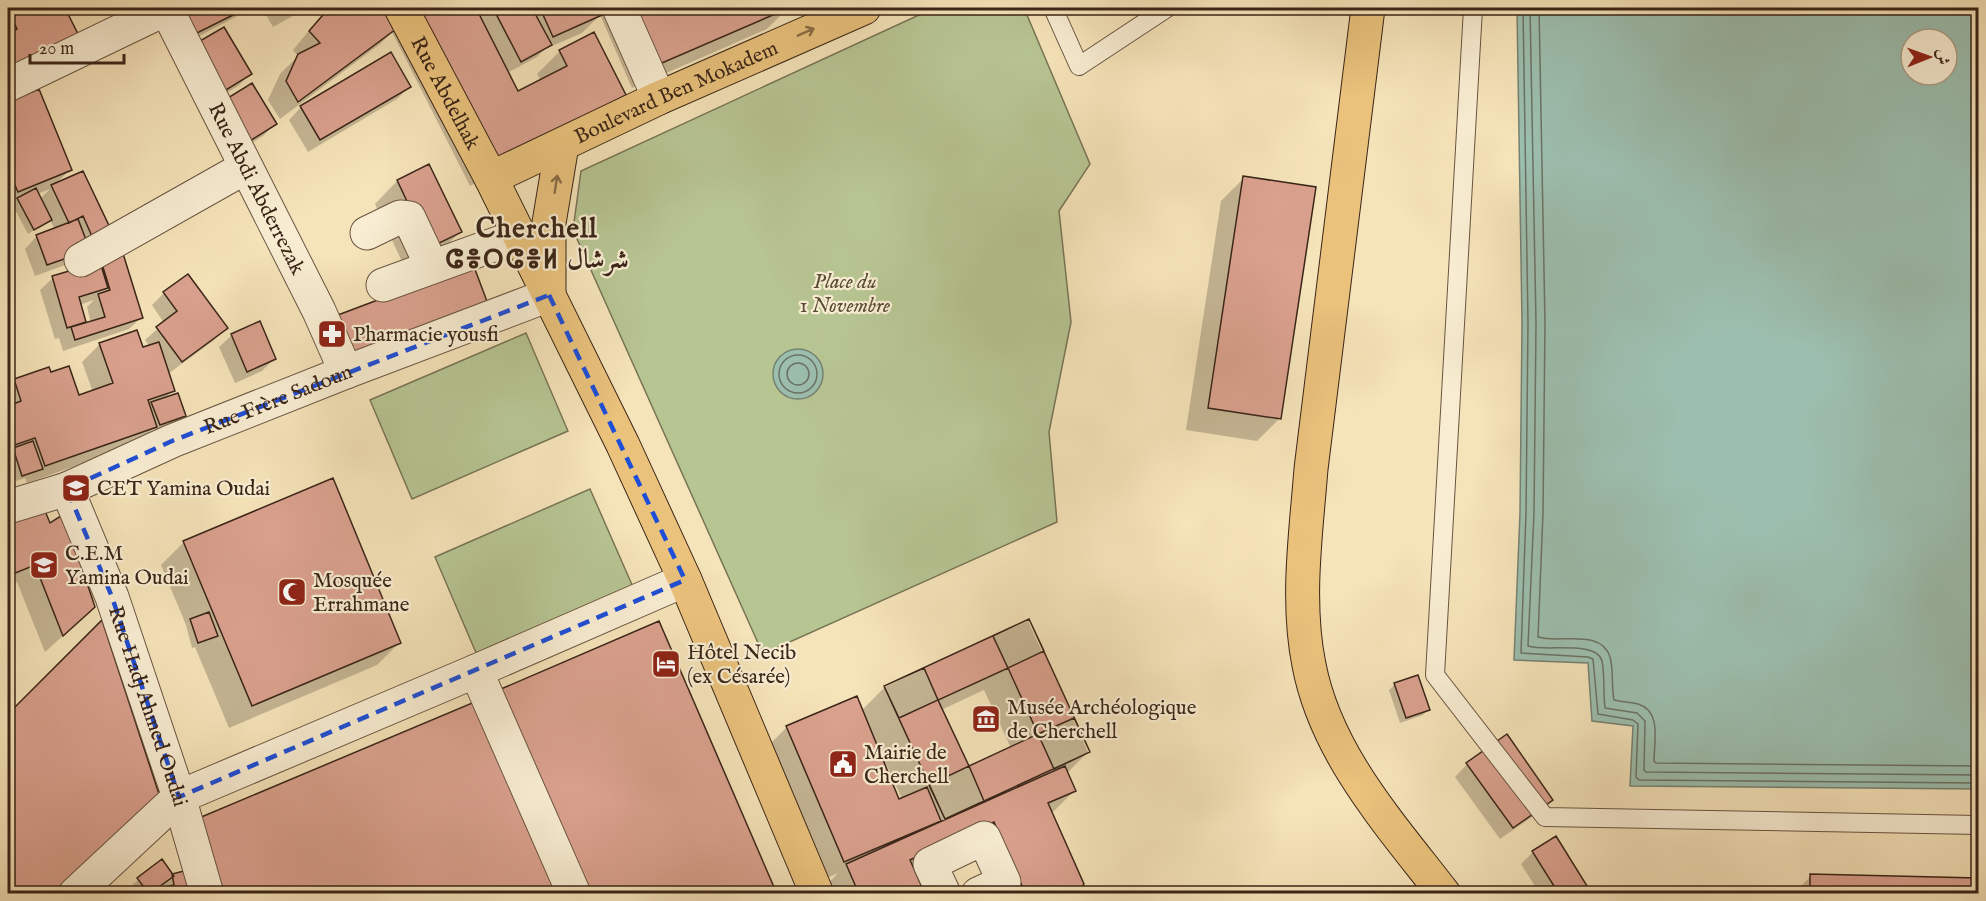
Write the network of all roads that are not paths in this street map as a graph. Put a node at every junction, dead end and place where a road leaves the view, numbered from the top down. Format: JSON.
{"nodes":[{"id":1,"x":167,"y":8,"type":"edge"},
{"id":2,"x":400,"y":8,"type":"edge"},
{"id":3,"x":619,"y":8,"type":"edge"},
{"id":4,"x":1053,"y":8,"type":"edge"},
{"id":5,"x":1167,"y":8,"type":"edge"},
{"id":6,"x":1368,"y":8,"type":"edge"},
{"id":7,"x":1473,"y":8,"type":"edge"},
{"id":8,"x":845,"y":11,"type":"edge"},
{"id":9,"x":8,"y":86,"type":"edge"},
{"id":10,"x":659,"y":98,"type":"junction"},
{"id":11,"x":562,"y":145,"type":"junction"},
{"id":12,"x":246,"y":167,"type":"junction"},
{"id":13,"x":490,"y":178,"type":"junction"},
{"id":14,"x":367,"y":233,"type":"dead end"},
{"id":15,"x":518,"y":236,"type":"junction"},
{"id":16,"x":81,"y":260,"type":"dead end"},
{"id":17,"x":432,"y":267,"type":"junction"},
{"id":18,"x":383,"y":285,"type":"dead end"},
{"id":19,"x":549,"y":295,"type":"junction"},
{"id":20,"x":346,"y":372,"type":"junction"},
{"id":21,"x":67,"y":489,"type":"junction"},
{"id":22,"x":8,"y":507,"type":"edge"},
{"id":23,"x":685,"y":580,"type":"junction"},
{"id":24,"x":476,"y":672,"type":"junction"},
{"id":25,"x":179,"y":797,"type":"junction"},
{"id":26,"x":1978,"y":825,"type":"edge"},
{"id":27,"x":75,"y":894,"type":"edge"},
{"id":28,"x":207,"y":894,"type":"edge"},
{"id":29,"x":574,"y":894,"type":"edge"},
{"id":30,"x":817,"y":894,"type":"edge"},
{"id":31,"x":944,"y":894,"type":"edge"},
{"id":32,"x":978,"y":894,"type":"edge"},
{"id":33,"x":1444,"y":894,"type":"edge"}],
"edges":[{"from":1,"to":9,"type":"street"},
{"from":1,"to":12,"type":"street","name":"Rue Abdi Abderrezak"},
{"from":2,"to":13,"type":"main road","name":"Rue Abdelhak"},
{"from":3,"to":10,"type":"street"},
{"from":4,"to":5,"type":"lane"},
{"from":6,"to":33,"type":"main road"},
{"from":7,"to":26,"type":"lane"},
{"from":10,"to":8,"type":"main road","name":"Boulevard Ben Mokadem","one_way":true},
{"from":10,"to":11,"type":"main road","name":"Boulevard Ben Mokadem"},
{"from":11,"to":13,"type":"main road","name":"Boulevard Ben Mokadem"},
{"from":19,"to":11,"type":"main road","one_way":true},
{"from":12,"to":16,"type":"street"},
{"from":12,"to":20,"type":"street","name":"Rue Abdi Abderrezak"},
{"from":13,"to":15,"type":"main road","name":"Rue Abdelhak"},
{"from":14,"to":17,"type":"street"},
{"from":15,"to":17,"type":"street"},
{"from":15,"to":19,"type":"main road","name":"Rue Abdelhak"},
{"from":17,"to":18,"type":"street"},
{"from":19,"to":20,"type":"street","name":"Rue Frère Sadoun"},
{"from":19,"to":23,"type":"main road","name":"Rue Abdelhak"},
{"from":20,"to":21,"type":"street","name":"Rue Frère Sadoun"},
{"from":21,"to":22,"type":"street","name":"Rue Frère Sadoun"},
{"from":21,"to":25,"type":"street","name":"Rue Hadj Ahmed Oudai"},
{"from":23,"to":24,"type":"street"},
{"from":23,"to":30,"type":"main road","name":"Rue Abdelhak"},
{"from":24,"to":25,"type":"street"},
{"from":24,"to":29,"type":"street"},
{"from":25,"to":27,"type":"street"},
{"from":25,"to":28,"type":"street","name":"Rue Hadj Ahmed Oudai"},
{"from":31,"to":32,"type":"street"}]}
